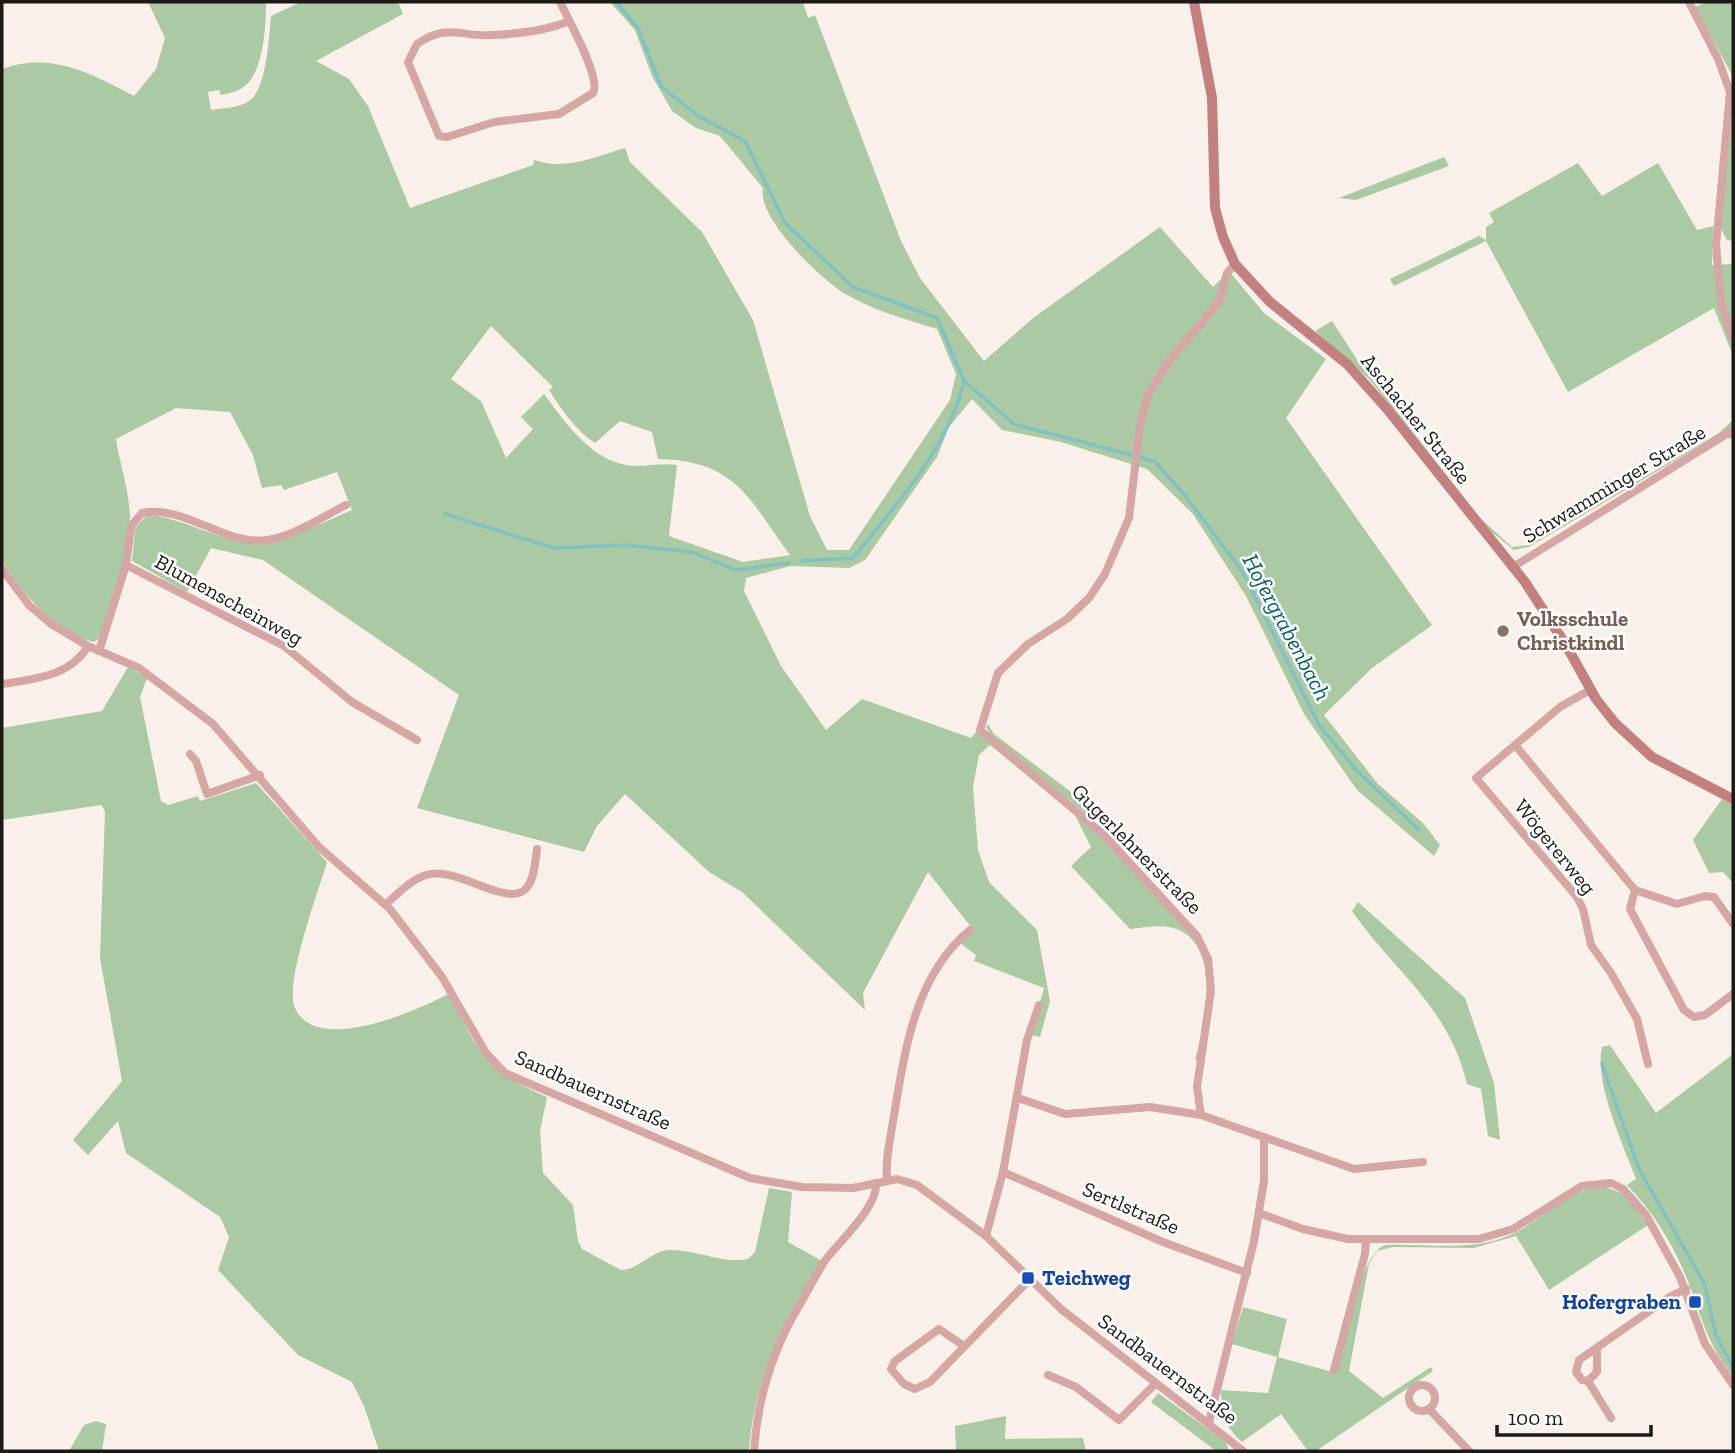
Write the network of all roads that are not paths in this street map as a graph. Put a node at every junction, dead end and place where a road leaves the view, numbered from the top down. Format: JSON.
{"nodes":[{"id":1,"x":560,"y":2,"type":"edge"},
{"id":2,"x":1194,"y":2,"type":"edge"},
{"id":3,"x":1689,"y":2,"type":"edge"},
{"id":4,"x":569,"y":21,"type":"junction"},
{"id":5,"x":1235,"y":264,"type":"junction"},
{"id":6,"x":1733,"y":339,"type":"edge"},
{"id":7,"x":1731,"y":433,"type":"edge"},
{"id":8,"x":346,"y":505,"type":"dead end"},
{"id":9,"x":126,"y":565,"type":"junction"},
{"id":10,"x":1513,"y":567,"type":"junction"},
{"id":11,"x":2,"y":569,"type":"edge"},
{"id":12,"x":88,"y":646,"type":"junction"},
{"id":13,"x":99,"y":651,"type":"junction"},
{"id":14,"x":2,"y":684,"type":"edge"},
{"id":15,"x":1590,"y":690,"type":"junction"},
{"id":16,"x":417,"y":740,"type":"dead end"},
{"id":17,"x":1515,"y":745,"type":"junction"},
{"id":18,"x":190,"y":754,"type":"dead end"},
{"id":19,"x":260,"y":775,"type":"junction"},
{"id":20,"x":1733,"y":799,"type":"edge"},
{"id":21,"x":537,"y":849,"type":"dead end"},
{"id":22,"x":1635,"y":890,"type":"junction"},
{"id":23,"x":386,"y":904,"type":"junction"},
{"id":24,"x":1733,"y":924,"type":"edge"},
{"id":25,"x":970,"y":930,"type":"dead end"},
{"id":26,"x":1733,"y":994,"type":"edge"},
{"id":27,"x":1039,"y":1005,"type":"dead end"},
{"id":28,"x":1648,"y":1064,"type":"dead end"},
{"id":29,"x":1018,"y":1098,"type":"junction"},
{"id":30,"x":1201,"y":1115,"type":"junction"},
{"id":31,"x":1264,"y":1137,"type":"junction"},
{"id":32,"x":1423,"y":1162,"type":"dead end"},
{"id":33,"x":1003,"y":1172,"type":"junction"},
{"id":34,"x":887,"y":1179,"type":"junction"},
{"id":35,"x":876,"y":1183,"type":"junction"},
{"id":36,"x":1259,"y":1213,"type":"junction"},
{"id":37,"x":986,"y":1236,"type":"junction"},
{"id":38,"x":1366,"y":1240,"type":"junction"},
{"id":39,"x":1247,"y":1273,"type":"junction"},
{"id":40,"x":1029,"y":1280,"type":"junction"},
{"id":41,"x":1686,"y":1289,"type":"junction"},
{"id":42,"x":964,"y":1346,"type":"junction"},
{"id":43,"x":1597,"y":1348,"type":"junction"},
{"id":44,"x":1334,"y":1370,"type":"dead end"},
{"id":45,"x":1048,"y":1375,"type":"dead end"},
{"id":46,"x":1588,"y":1381,"type":"junction"},
{"id":47,"x":1155,"y":1384,"type":"junction"},
{"id":48,"x":1733,"y":1385,"type":"edge"},
{"id":49,"x":1429,"y":1409,"type":"dead end"},
{"id":50,"x":1611,"y":1418,"type":"dead end"},
{"id":51,"x":1209,"y":1422,"type":"junction"},
{"id":52,"x":1239,"y":1450,"type":"edge"},
{"id":53,"x":754,"y":1451,"type":"edge"},
{"id":54,"x":1469,"y":1451,"type":"edge"}],
"edges":[{"from":1,"to":4,"type":"street"},
{"from":2,"to":5,"type":"street","name":"Aschacher Straße"},
{"from":3,"to":6,"type":"street"},
{"from":4,"to":4,"type":"street"},
{"from":5,"to":10,"type":"street","name":"Aschacher Straße"},
{"from":5,"to":30,"type":"street","name":"Gugerlehnerstraße"},
{"from":7,"to":10,"type":"street","name":"Schwamminger Straße"},
{"from":8,"to":9,"type":"street"},
{"from":9,"to":13,"type":"street"},
{"from":9,"to":16,"type":"street","name":"Blumenscheinweg"},
{"from":10,"to":15,"type":"street","name":"Aschacher Straße"},
{"from":11,"to":12,"type":"street","name":"Sandbauernstraße"},
{"from":12,"to":13,"type":"street","name":"Sandbauernstraße"},
{"from":12,"to":14,"type":"street"},
{"from":13,"to":19,"type":"street","name":"Sandbauernstraße"},
{"from":15,"to":17,"type":"street","name":"Wögererweg"},
{"from":15,"to":20,"type":"street","name":"Aschacher Straße"},
{"from":17,"to":22,"type":"street","name":"Wögererweg"},
{"from":17,"to":28,"type":"street","name":"Wögererweg"},
{"from":18,"to":19,"type":"street"},
{"from":19,"to":23,"type":"street","name":"Sandbauernstraße"},
{"from":21,"to":23,"type":"street"},
{"from":22,"to":24,"type":"street"},
{"from":22,"to":26,"type":"street"},
{"from":23,"to":35,"type":"street","name":"Sandbauernstraße"},
{"from":25,"to":34,"type":"street"},
{"from":27,"to":29,"type":"street"},
{"from":29,"to":30,"type":"street"},
{"from":29,"to":33,"type":"street"},
{"from":30,"to":31,"type":"street"},
{"from":31,"to":32,"type":"street"},
{"from":31,"to":36,"type":"street"},
{"from":33,"to":37,"type":"street"},
{"from":33,"to":39,"type":"street","name":"Sertlstraße"},
{"from":34,"to":35,"type":"street","name":"Sandbauernstraße"},
{"from":34,"to":37,"type":"street","name":"Sandbauernstraße"},
{"from":35,"to":53,"type":"street"},
{"from":36,"to":38,"type":"street"},
{"from":36,"to":39,"type":"street"},
{"from":37,"to":40,"type":"street","name":"Sandbauernstraße"},
{"from":38,"to":41,"type":"street"},
{"from":38,"to":44,"type":"street"},
{"from":39,"to":51,"type":"street"},
{"from":40,"to":42,"type":"street"},
{"from":40,"to":47,"type":"street","name":"Sandbauernstraße"},
{"from":41,"to":43,"type":"street"},
{"from":41,"to":48,"type":"street"},
{"from":42,"to":42,"type":"street"},
{"from":43,"to":46,"type":"street"},
{"from":43,"to":46,"type":"street"},
{"from":45,"to":47,"type":"street"},
{"from":46,"to":50,"type":"street"},
{"from":47,"to":51,"type":"street","name":"Sandbauernstraße"},
{"from":49,"to":54,"type":"street"},
{"from":51,"to":52,"type":"street","name":"Sandbauernstraße"}]}
